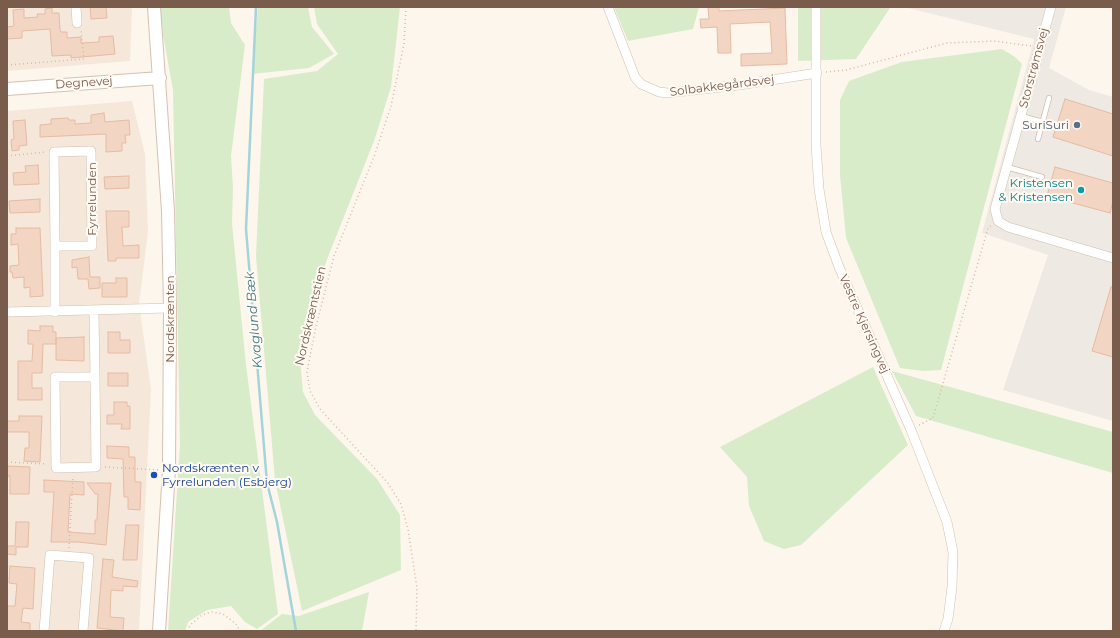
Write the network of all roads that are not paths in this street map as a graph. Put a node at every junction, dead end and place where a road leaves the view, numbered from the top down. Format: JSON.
{"nodes":[{"id":1,"x":76,"y":7,"type":"edge"},
{"id":2,"x":154,"y":7,"type":"edge"},
{"id":3,"x":608,"y":7,"type":"edge"},
{"id":4,"x":816,"y":7,"type":"edge"},
{"id":5,"x":1051,"y":7,"type":"edge"},
{"id":6,"x":77,"y":23,"type":"road end"},
{"id":7,"x":816,"y":73,"type":"junction"},
{"id":8,"x":160,"y":78,"type":"junction"},
{"id":9,"x":7,"y":89,"type":"edge"},
{"id":10,"x":1049,"y":98,"type":"dead end"},
{"id":11,"x":1021,"y":116,"type":"junction"},
{"id":12,"x":1043,"y":122,"type":"junction"},
{"id":13,"x":1038,"y":139,"type":"dead end"},
{"id":14,"x":1007,"y":167,"type":"junction"},
{"id":15,"x":1042,"y":178,"type":"dead end"},
{"id":16,"x":55,"y":246,"type":"junction"},
{"id":17,"x":1113,"y":258,"type":"edge"},
{"id":18,"x":170,"y":308,"type":"junction"},
{"id":19,"x":94,"y":311,"type":"junction"},
{"id":20,"x":7,"y":312,"type":"edge"},
{"id":21,"x":55,"y":312,"type":"junction"},
{"id":22,"x":95,"y":377,"type":"junction"},
{"id":23,"x":44,"y":631,"type":"edge"},
{"id":24,"x":83,"y":631,"type":"edge"},
{"id":25,"x":159,"y":631,"type":"edge"},
{"id":26,"x":944,"y":631,"type":"edge"}],
"edges":[{"from":1,"to":6,"type":"street"},
{"from":2,"to":8,"type":"street","name":"Nordskrænten"},
{"from":3,"to":7,"type":"street","name":"Solbakkegårdsvej"},
{"from":4,"to":7,"type":"street","name":"Vestre Kjersingvej"},
{"from":5,"to":11,"type":"street","name":"Storstrømsvej"},
{"from":7,"to":26,"type":"street","name":"Vestre Kjersingvej"},
{"from":8,"to":9,"type":"street","name":"Degnevej"},
{"from":8,"to":18,"type":"street","name":"Nordskrænten"},
{"from":10,"to":12,"type":"lane"},
{"from":11,"to":12,"type":"lane"},
{"from":11,"to":14,"type":"street","name":"Storstrømsvej"},
{"from":12,"to":13,"type":"lane"},
{"from":14,"to":15,"type":"lane"},
{"from":14,"to":17,"type":"street","name":"Storstrømsvej"},
{"from":16,"to":16,"type":"street","name":"Fyrrelunden"},
{"from":16,"to":21,"type":"street"},
{"from":18,"to":19,"type":"street"},
{"from":18,"to":25,"type":"street","name":"Nordskrænten"},
{"from":19,"to":21,"type":"street"},
{"from":19,"to":22,"type":"street"},
{"from":20,"to":21,"type":"street"},
{"from":22,"to":22,"type":"street"},
{"from":23,"to":24,"type":"street"}]}
